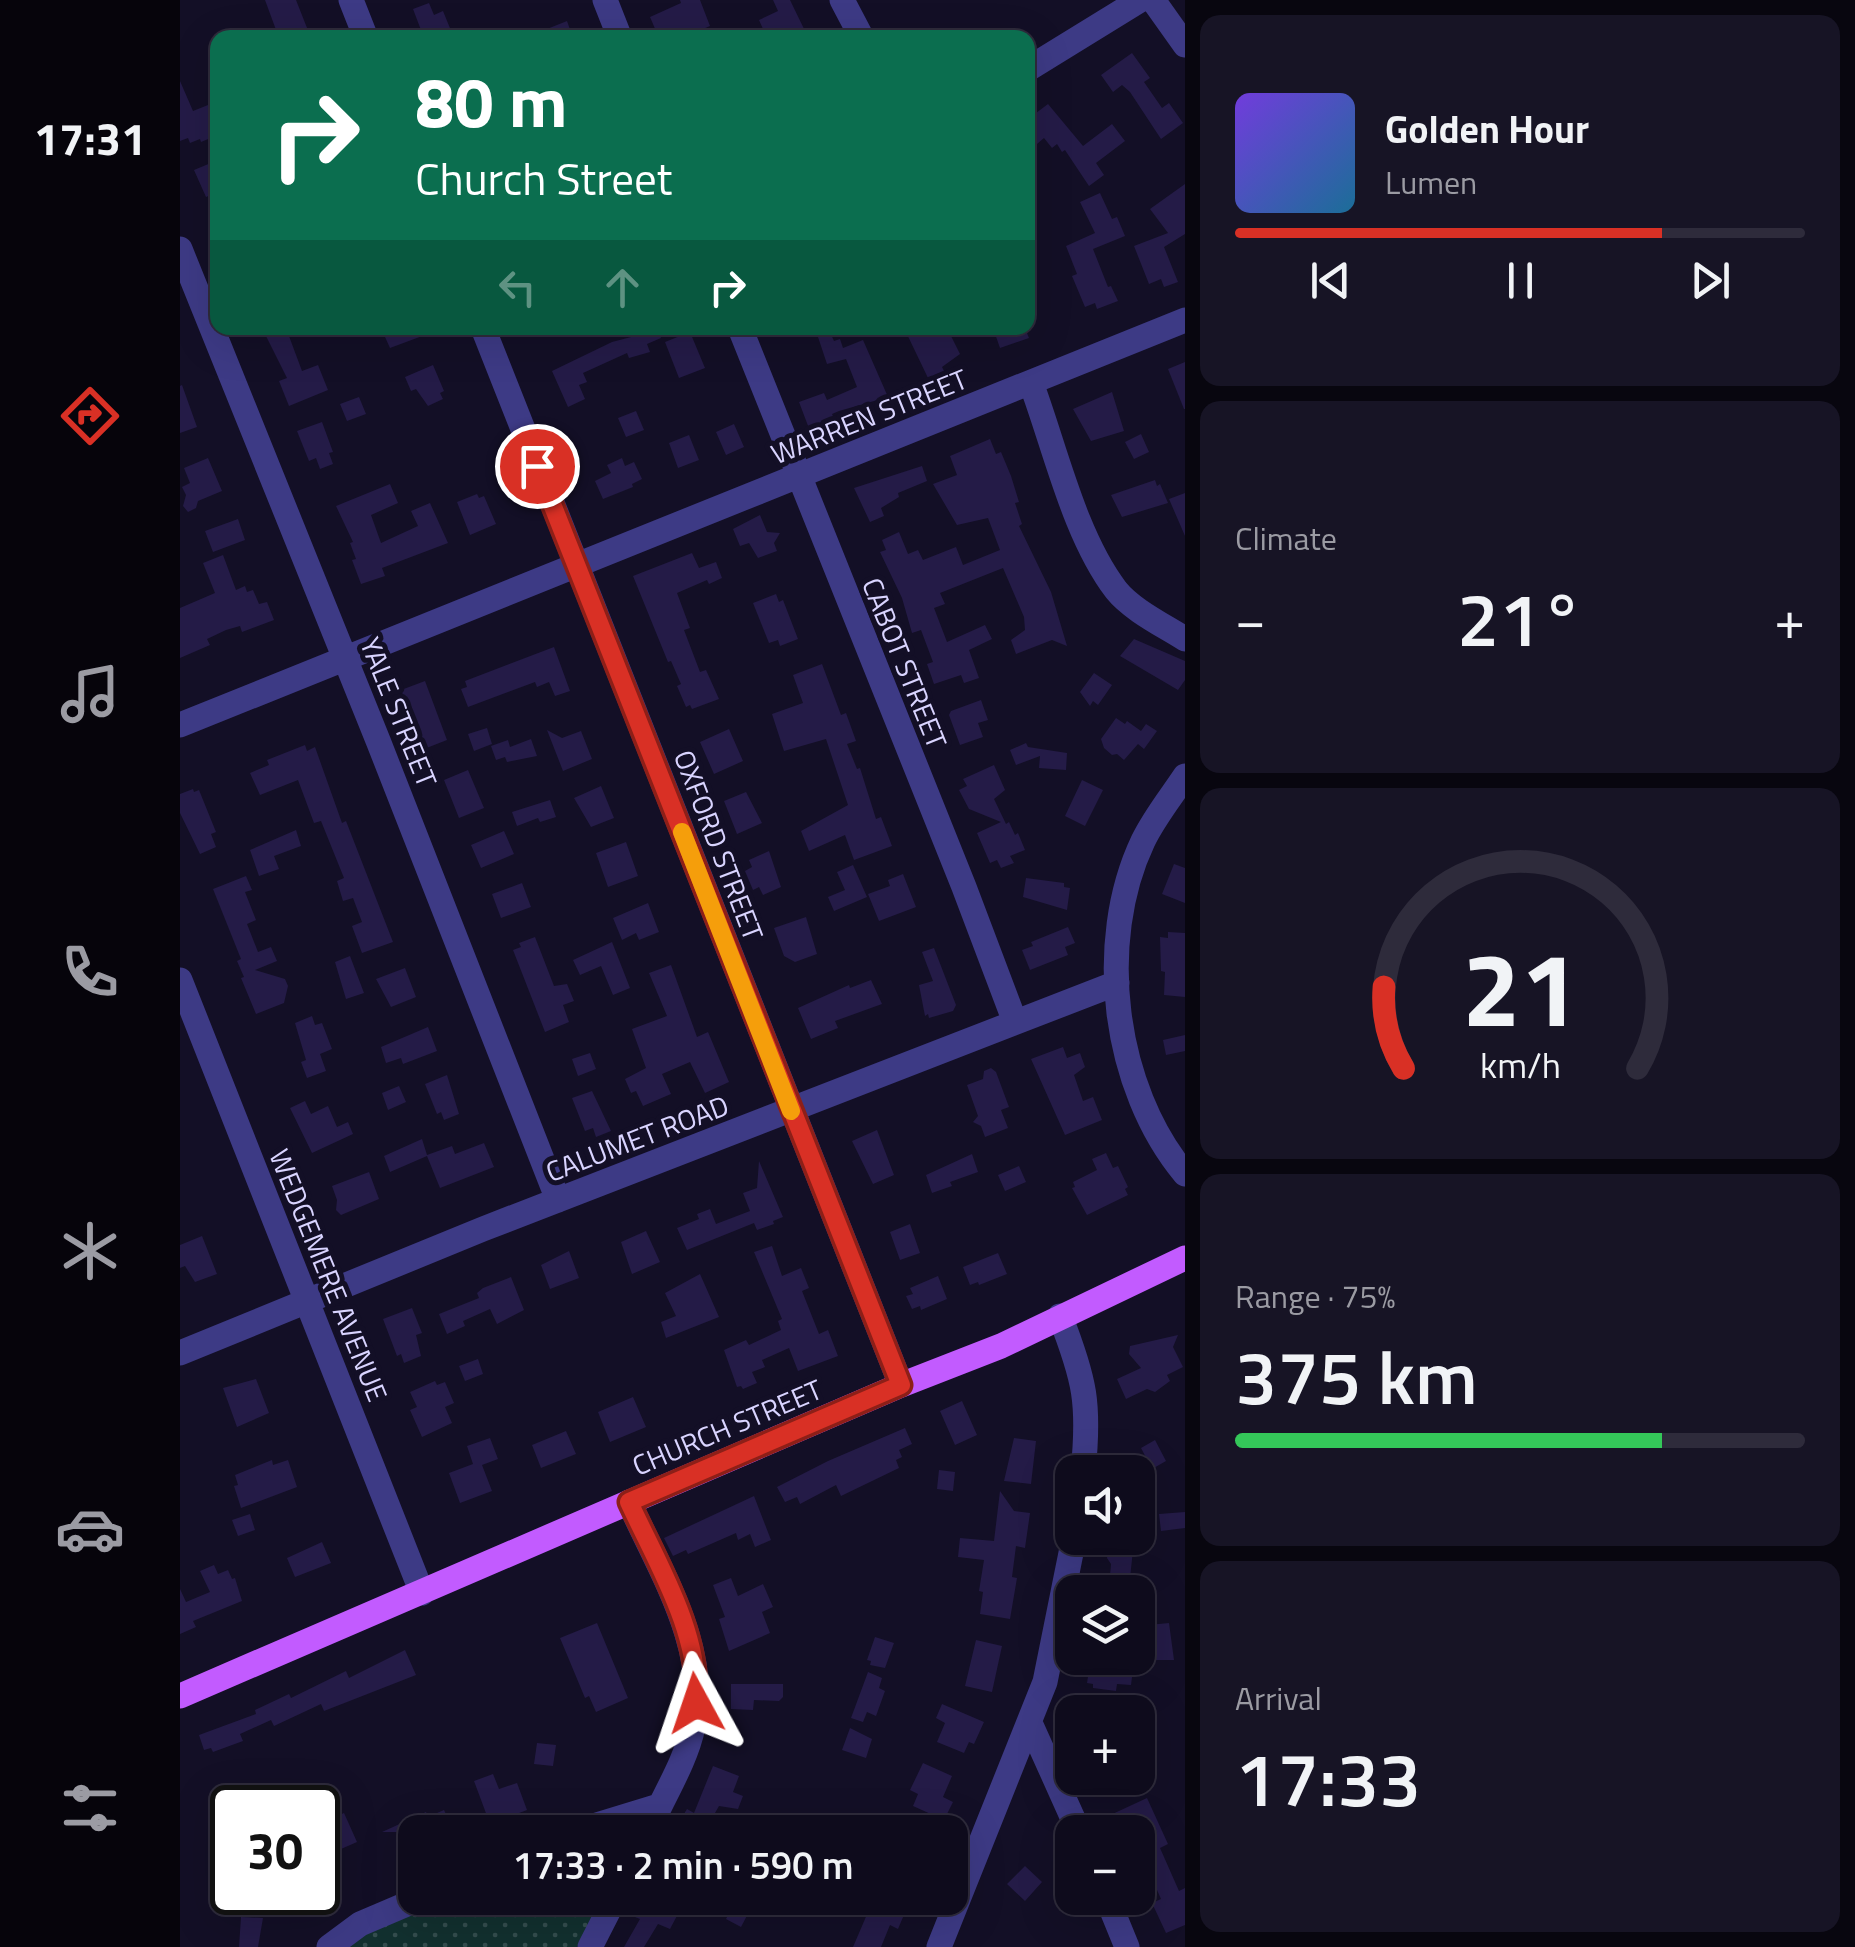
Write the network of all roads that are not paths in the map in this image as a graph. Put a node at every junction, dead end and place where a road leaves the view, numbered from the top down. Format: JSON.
{"nodes":[{"id":1,"x":352,"y":0,"type":"edge"},
{"id":2,"x":606,"y":0,"type":"edge"},
{"id":3,"x":842,"y":0,"type":"edge"},
{"id":4,"x":1140,"y":0,"type":"edge"},
{"id":5,"x":1153,"y":0,"type":"edge"},
{"id":6,"x":363,"y":30,"type":"edge"},
{"id":7,"x":617,"y":30,"type":"edge"},
{"id":8,"x":858,"y":30,"type":"edge"},
{"id":9,"x":1185,"y":44,"type":"edge"},
{"id":10,"x":1035,"y":65,"type":"edge"},
{"id":11,"x":180,"y":248,"type":"edge"},
{"id":12,"x":1185,"y":320,"type":"edge"},
{"id":13,"x":210,"y":323,"type":"edge"},
{"id":14,"x":215,"y":335,"type":"edge"},
{"id":15,"x":486,"y":335,"type":"edge"},
{"id":16,"x":743,"y":335,"type":"edge"},
{"id":17,"x":1031,"y":382,"type":"junction"},
{"id":18,"x":799,"y":476,"type":"junction"},
{"id":19,"x":575,"y":565,"type":"junction"},
{"id":20,"x":1185,"y":640,"type":"edge"},
{"id":21,"x":345,"y":658,"type":"junction"},
{"id":22,"x":180,"y":725,"type":"edge"},
{"id":23,"x":1185,"y":776,"type":"edge"},
{"id":24,"x":180,"y":980,"type":"edge"},
{"id":25,"x":1117,"y":983,"type":"junction"},
{"id":26,"x":1015,"y":1022,"type":"junction"},
{"id":27,"x":790,"y":1110,"type":"junction"},
{"id":28,"x":1185,"y":1174,"type":"edge"},
{"id":29,"x":558,"y":1200,"type":"junction"},
{"id":30,"x":1185,"y":1258,"type":"edge"},
{"id":31,"x":306,"y":1302,"type":"junction"},
{"id":32,"x":1060,"y":1316,"type":"junction"},
{"id":33,"x":180,"y":1353,"type":"edge"},
{"id":34,"x":901,"y":1385,"type":"junction"},
{"id":35,"x":1085,"y":1455,"type":"edge"},
{"id":36,"x":629,"y":1502,"type":"junction"},
{"id":37,"x":1071,"y":1555,"type":"edge"},
{"id":38,"x":422,"y":1592,"type":"junction"},
{"id":39,"x":180,"y":1696,"type":"edge"},
{"id":40,"x":1030,"y":1723,"type":"junction"},
{"id":41,"x":659,"y":1806,"type":"junction"},
{"id":42,"x":630,"y":1815,"type":"edge"},
{"id":43,"x":655,"y":1815,"type":"edge"},
{"id":44,"x":1072,"y":1815,"type":"edge"},
{"id":45,"x":398,"y":1908,"type":"edge"},
{"id":46,"x":606,"y":1915,"type":"edge"},
{"id":47,"x":1114,"y":1915,"type":"edge"},
{"id":48,"x":329,"y":1947,"type":"edge"},
{"id":49,"x":590,"y":1947,"type":"edge"},
{"id":50,"x":939,"y":1947,"type":"edge"},
{"id":51,"x":1127,"y":1947,"type":"edge"}],
"edges":[{"from":1,"to":6,"type":"street"},
{"from":2,"to":7,"type":"street"},
{"from":3,"to":8,"type":"street"},
{"from":4,"to":10,"type":"street"},
{"from":5,"to":9,"type":"street"},
{"from":11,"to":13,"type":"street","name":"YALE STREET"},
{"from":12,"to":17,"type":"street","name":"WARREN STREET"},
{"from":14,"to":21,"type":"street","name":"YALE STREET"},
{"from":15,"to":19,"type":"street","name":"OXFORD STREET"},
{"from":16,"to":18,"type":"street","name":"CABOT STREET"},
{"from":17,"to":18,"type":"street","name":"WARREN STREET"},
{"from":17,"to":20,"type":"street"},
{"from":18,"to":19,"type":"street","name":"WARREN STREET"},
{"from":18,"to":26,"type":"street","name":"CABOT STREET"},
{"from":19,"to":21,"type":"street","name":"WARREN STREET"},
{"from":19,"to":27,"type":"street","name":"OXFORD STREET"},
{"from":21,"to":22,"type":"street","name":"WARREN STREET"},
{"from":21,"to":29,"type":"street","name":"YALE STREET"},
{"from":23,"to":25,"type":"street"},
{"from":24,"to":31,"type":"street","name":"WEDGEMERE AVENUE"},
{"from":25,"to":26,"type":"street","name":"CALUMET ROAD"},
{"from":25,"to":28,"type":"street"},
{"from":26,"to":27,"type":"street","name":"CALUMET ROAD"},
{"from":27,"to":29,"type":"street","name":"CALUMET ROAD"},
{"from":27,"to":34,"type":"street","name":"OXFORD STREET"},
{"from":29,"to":31,"type":"street","name":"CALUMET ROAD"},
{"from":30,"to":32,"type":"main road","name":"CHURCH STREET"},
{"from":31,"to":33,"type":"street","name":"CALUMET ROAD"},
{"from":31,"to":38,"type":"street","name":"WEDGEMERE AVENUE"},
{"from":32,"to":34,"type":"main road","name":"CHURCH STREET"},
{"from":32,"to":35,"type":"street"},
{"from":34,"to":36,"type":"main road","name":"CHURCH STREET"},
{"from":36,"to":38,"type":"main road","name":"CHURCH STREET"},
{"from":36,"to":41,"type":"street"},
{"from":37,"to":40,"type":"street"},
{"from":38,"to":39,"type":"main road","name":"CHURCH STREET"},
{"from":40,"to":44,"type":"street"},
{"from":40,"to":50,"type":"street"},
{"from":41,"to":42,"type":"street"},
{"from":41,"to":43,"type":"street"},
{"from":45,"to":48,"type":"street"},
{"from":46,"to":49,"type":"street"},
{"from":47,"to":51,"type":"street"}]}
